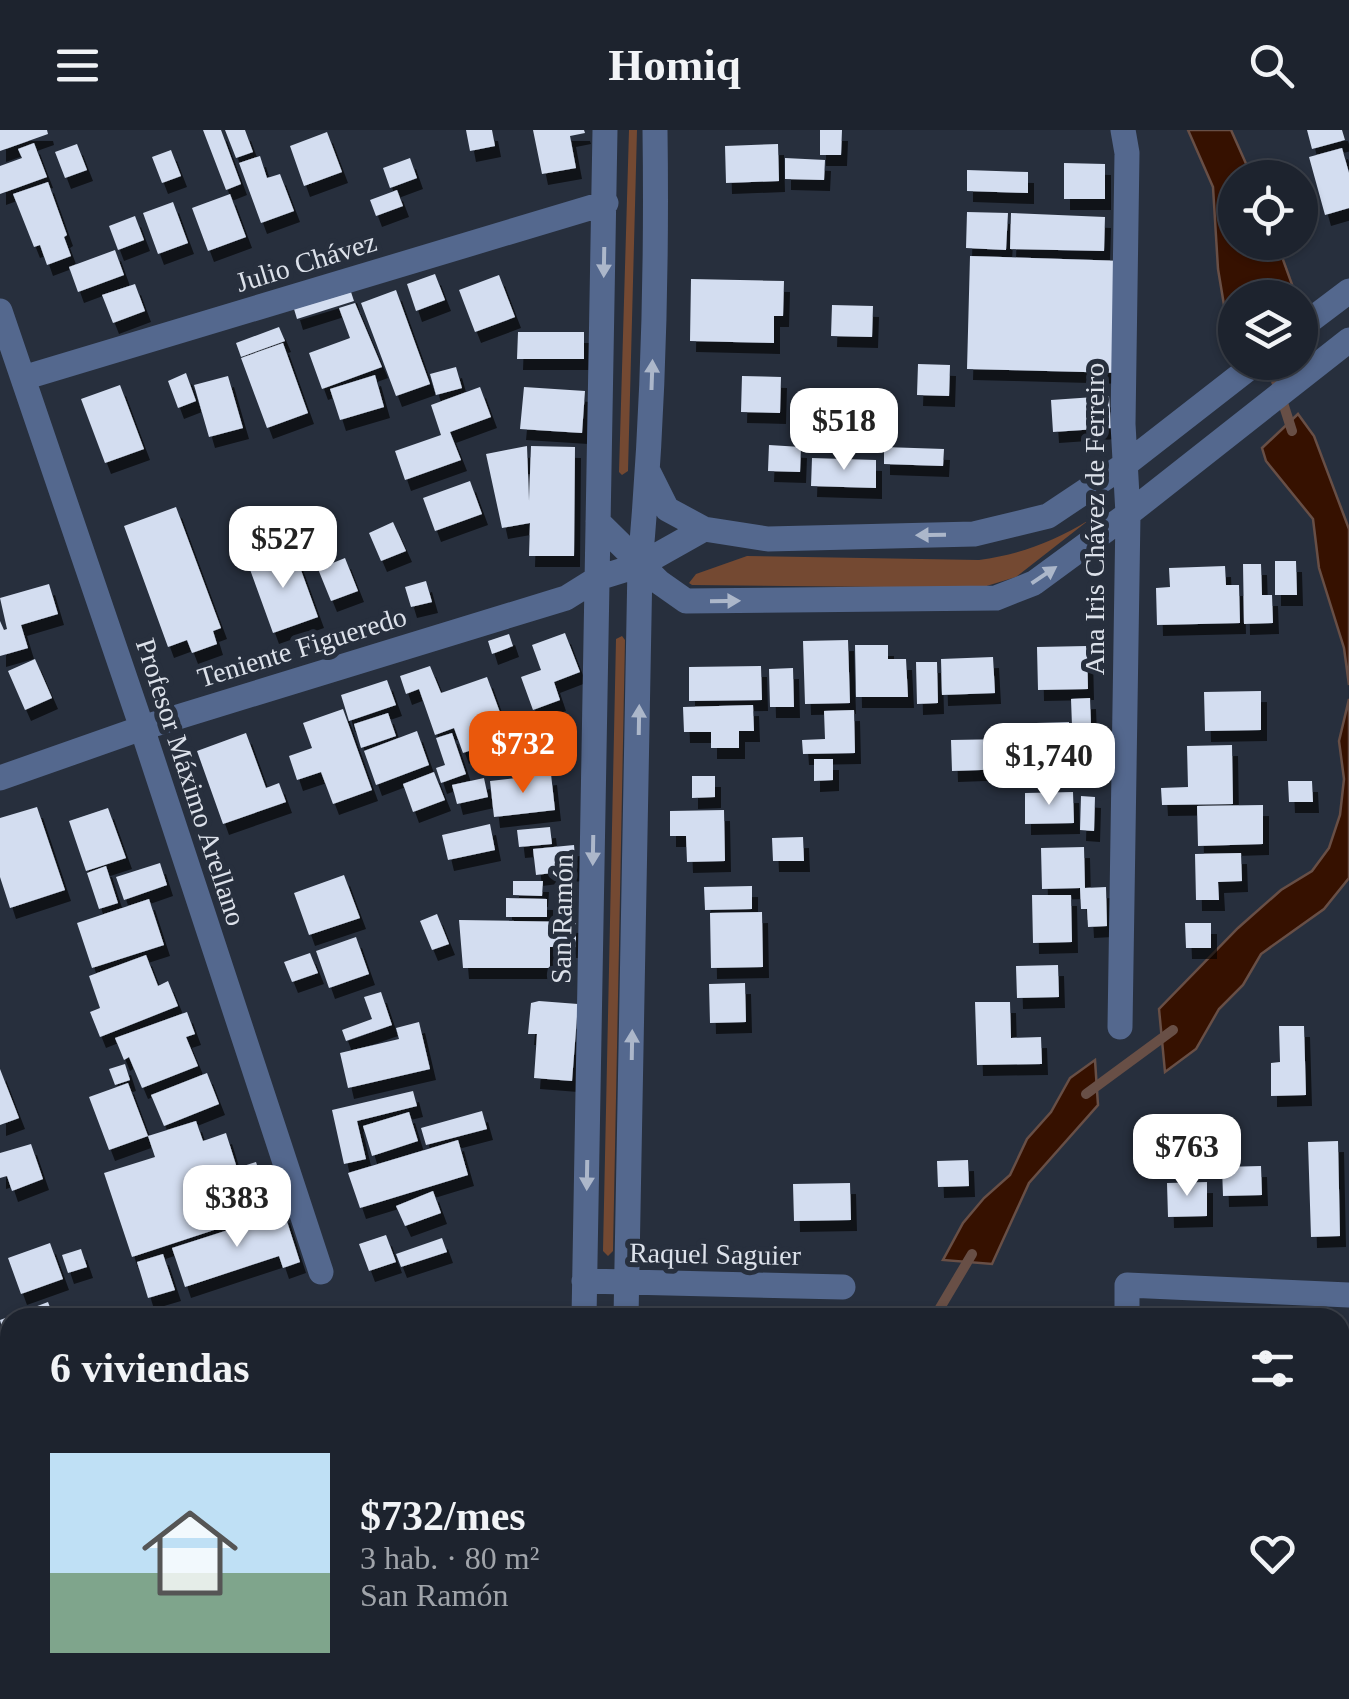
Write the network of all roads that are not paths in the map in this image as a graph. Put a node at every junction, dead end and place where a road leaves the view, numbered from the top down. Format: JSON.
{"nodes":[{"id":1,"x":605,"y":130,"type":"edge"},
{"id":2,"x":655,"y":130,"type":"edge"},
{"id":3,"x":1124,"y":130,"type":"edge"},
{"id":4,"x":606,"y":203,"type":"junction"},
{"id":5,"x":1349,"y":291,"type":"edge"},
{"id":6,"x":0,"y":312,"type":"edge"},
{"id":7,"x":1318,"y":314,"type":"edge"},
{"id":8,"x":1341,"y":347,"type":"edge"},
{"id":9,"x":23,"y":378,"type":"junction"},
{"id":10,"x":1235,"y":380,"type":"edge"},
{"id":11,"x":1126,"y":464,"type":"junction"},
{"id":12,"x":649,"y":473,"type":"junction"},
{"id":13,"x":1128,"y":514,"type":"junction"},
{"id":14,"x":598,"y":522,"type":"junction"},
{"id":15,"x":704,"y":529,"type":"junction"},
{"id":16,"x":640,"y":565,"type":"junction"},
{"id":17,"x":598,"y":578,"type":"junction"},
{"id":18,"x":566,"y":598,"type":"junction"},
{"id":19,"x":686,"y":602,"type":"junction"},
{"id":20,"x":598,"y":604,"type":"junction"},
{"id":21,"x":642,"y":604,"type":"junction"},
{"id":22,"x":142,"y":728,"type":"junction"},
{"id":23,"x":0,"y":778,"type":"edge"},
{"id":24,"x":1120,"y":1027,"type":"dead end"},
{"id":25,"x":321,"y":1272,"type":"dead end"},
{"id":26,"x":584,"y":1281,"type":"junction"},
{"id":27,"x":627,"y":1282,"type":"junction"},
{"id":28,"x":843,"y":1288,"type":"dead end"},
{"id":29,"x":1349,"y":1295,"type":"edge"},
{"id":30,"x":584,"y":1308,"type":"edge"},
{"id":31,"x":626,"y":1308,"type":"edge"},
{"id":32,"x":1127,"y":1308,"type":"edge"}],
"edges":[{"from":1,"to":4,"type":"street","name":"San Ramón"},
{"from":12,"to":2,"type":"street","one_way":true},
{"from":3,"to":11,"type":"street","name":"Ana Iris Chávez de Ferreiro"},
{"from":4,"to":9,"type":"street","name":"Julio Chávez"},
{"from":4,"to":14,"type":"street","name":"San Ramón","one_way":true},
{"from":5,"to":7,"type":"street"},
{"from":6,"to":9,"type":"street","name":"Profesor Máximo Arellano"},
{"from":8,"to":13,"type":"street","name":"Teniente Figueredo"},
{"from":9,"to":22,"type":"street","name":"Profesor Máximo Arellano"},
{"from":10,"to":11,"type":"street"},
{"from":11,"to":13,"type":"street","name":"Ana Iris Chávez de Ferreiro"},
{"from":11,"to":15,"type":"street","one_way":true},
{"from":12,"to":15,"type":"street"},
{"from":12,"to":16,"type":"street"},
{"from":19,"to":13,"type":"street","name":"Teniente Figueredo","one_way":true},
{"from":13,"to":24,"type":"street","name":"Ana Iris Chávez de Ferreiro"},
{"from":14,"to":16,"type":"street"},
{"from":14,"to":17,"type":"street","name":"San Ramón"},
{"from":15,"to":16,"type":"street","name":"Teniente Figueredo"},
{"from":16,"to":17,"type":"street","name":"Teniente Figueredo"},
{"from":16,"to":19,"type":"street"},
{"from":16,"to":21,"type":"street"},
{"from":17,"to":18,"type":"street","name":"Teniente Figueredo"},
{"from":17,"to":20,"type":"street","name":"San Ramón"},
{"from":18,"to":20,"type":"street","name":"Teniente Figueredo"},
{"from":18,"to":22,"type":"street","name":"Teniente Figueredo"},
{"from":19,"to":21,"type":"street","name":"Teniente Figueredo"},
{"from":20,"to":21,"type":"street","name":"Teniente Figueredo"},
{"from":20,"to":26,"type":"street","name":"San Ramón","one_way":true},
{"from":27,"to":21,"type":"street","one_way":true},
{"from":22,"to":23,"type":"street","name":"Teniente Figueredo"},
{"from":22,"to":25,"type":"street","name":"Profesor Máximo Arellano"},
{"from":26,"to":27,"type":"street","name":"Raquel Saguier"},
{"from":26,"to":30,"type":"street","name":"San Ramón"},
{"from":27,"to":28,"type":"street","name":"Raquel Saguier"},
{"from":27,"to":31,"type":"street"},
{"from":29,"to":32,"type":"street"}]}
